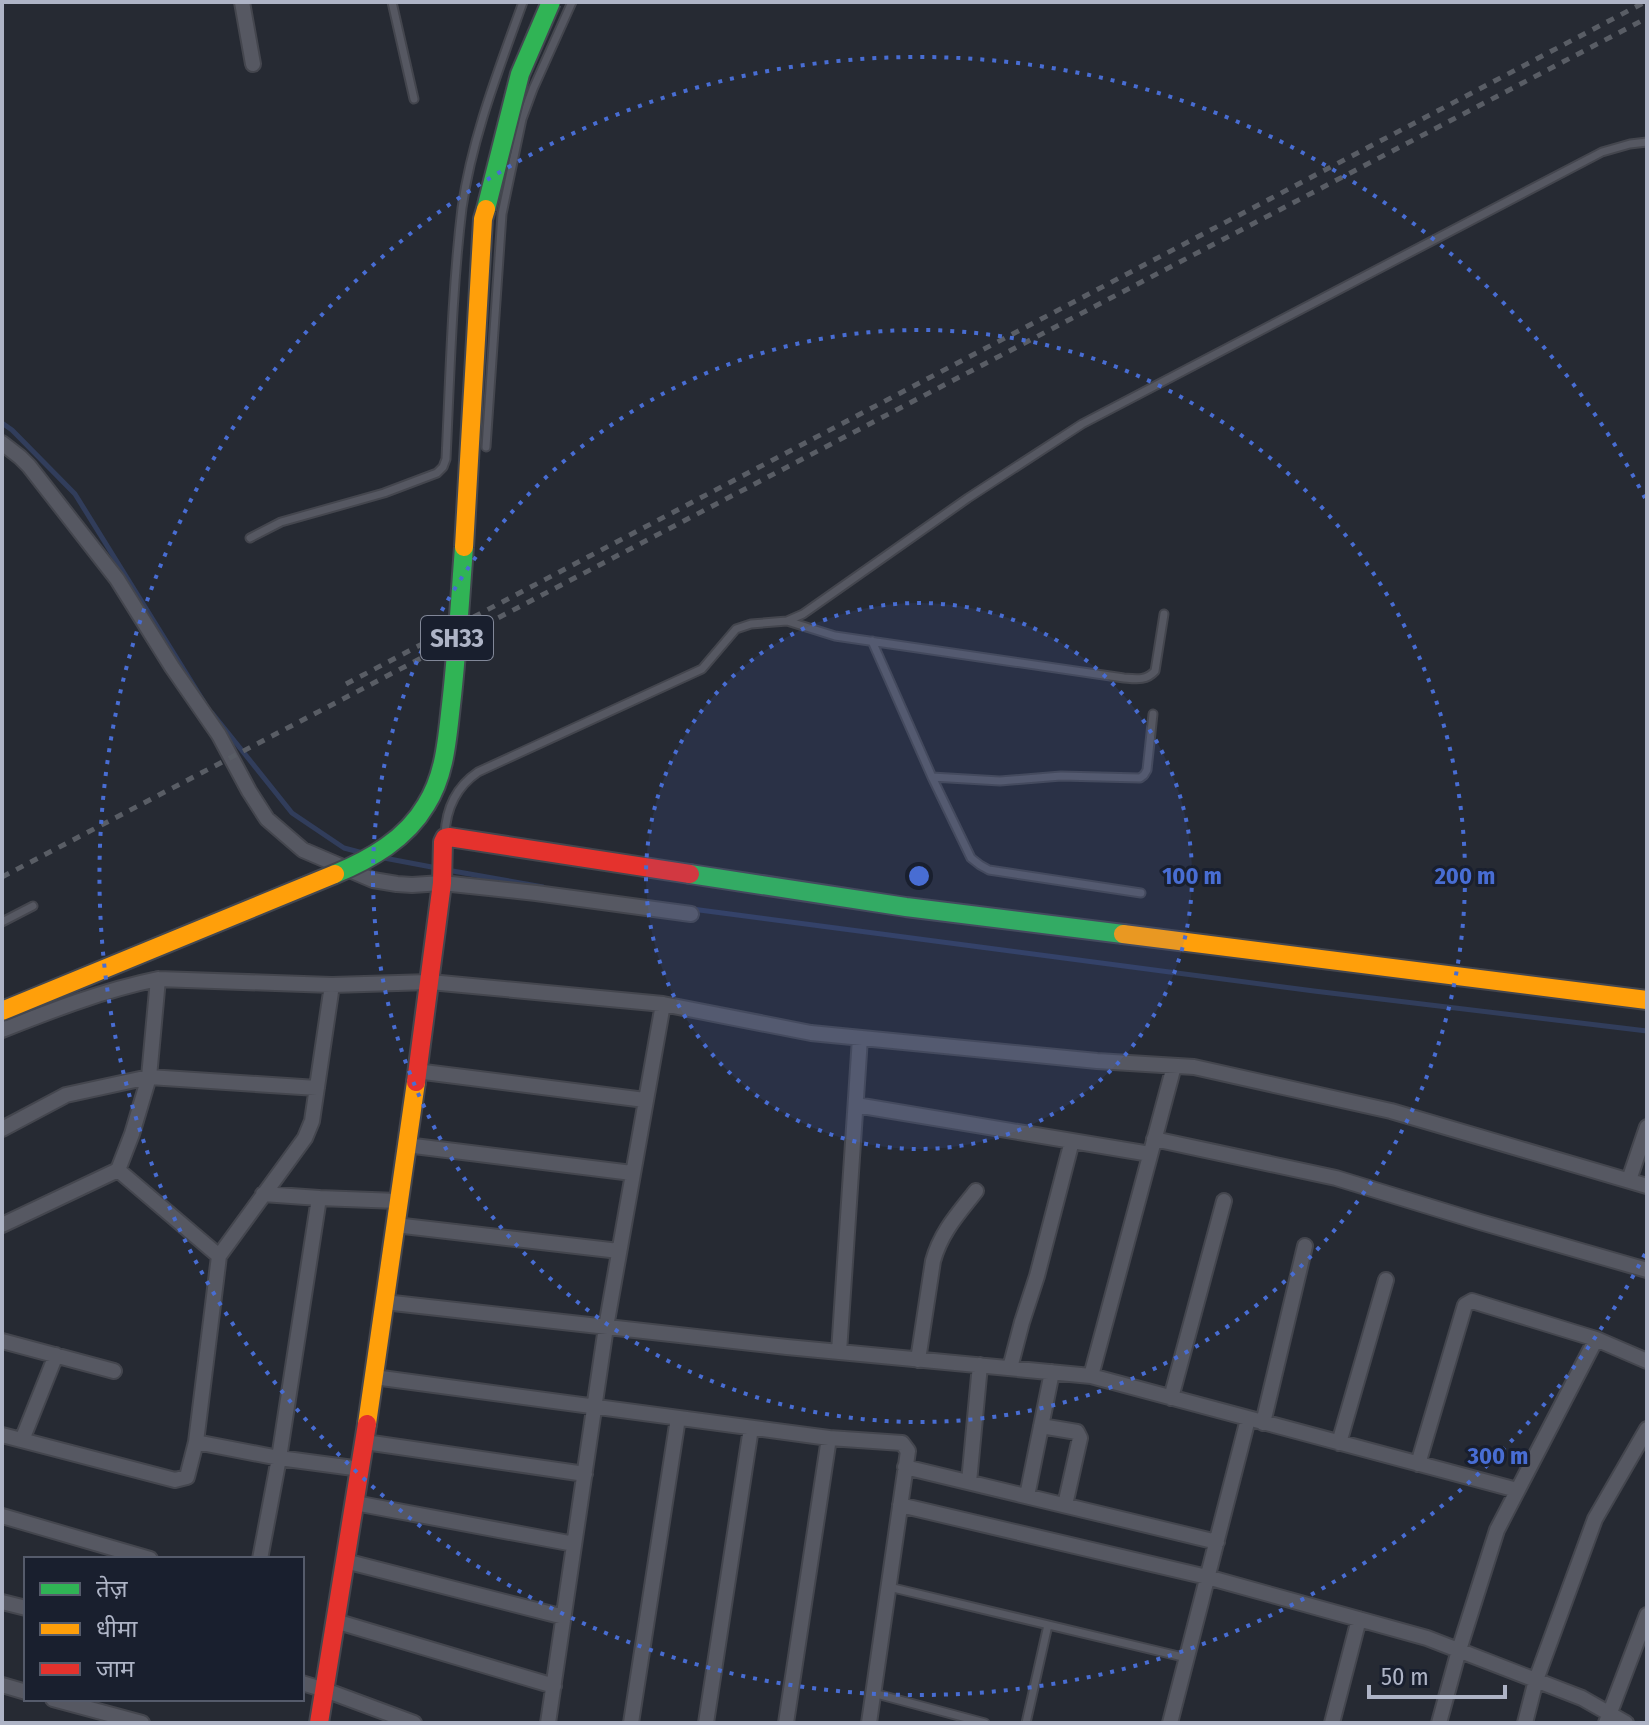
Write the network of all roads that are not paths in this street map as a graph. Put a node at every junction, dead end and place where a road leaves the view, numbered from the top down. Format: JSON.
{"nodes":[{"id":1,"x":242,"y":2,"type":"edge"},
{"id":2,"x":392,"y":2,"type":"edge"},
{"id":3,"x":523,"y":2,"type":"edge"},
{"id":4,"x":551,"y":2,"type":"edge"},
{"id":5,"x":572,"y":2,"type":"edge"},
{"id":6,"x":253,"y":64,"type":"dead end"},
{"id":7,"x":414,"y":99,"type":"dead end"},
{"id":8,"x":1647,"y":142,"type":"edge"},
{"id":9,"x":2,"y":443,"type":"edge"},
{"id":10,"x":486,"y":447,"type":"dead end"},
{"id":11,"x":250,"y":538,"type":"dead end"},
{"id":12,"x":1164,"y":614,"type":"dead end"},
{"id":13,"x":787,"y":621,"type":"junction"},
{"id":14,"x":872,"y":641,"type":"junction"},
{"id":15,"x":1153,"y":714,"type":"dead end"},
{"id":16,"x":932,"y":777,"type":"junction"},
{"id":17,"x":443,"y":863,"type":"junction"},
{"id":18,"x":1141,"y":893,"type":"dead end"},
{"id":19,"x":33,"y":906,"type":"dead end"},
{"id":20,"x":691,"y":914,"type":"dead end"},
{"id":21,"x":2,"y":922,"type":"edge"},
{"id":22,"x":158,"y":979,"type":"junction"},
{"id":23,"x":430,"y":982,"type":"junction"},
{"id":24,"x":332,"y":985,"type":"junction"},
{"id":25,"x":1647,"y":1000,"type":"edge"},
{"id":26,"x":663,"y":1004,"type":"junction"},
{"id":27,"x":2,"y":1011,"type":"edge"},
{"id":28,"x":2,"y":1030,"type":"edge"},
{"id":29,"x":860,"y":1038,"type":"junction"},
{"id":30,"x":1174,"y":1066,"type":"junction"},
{"id":31,"x":416,"y":1071,"type":"junction"},
{"id":32,"x":149,"y":1077,"type":"junction"},
{"id":33,"x":317,"y":1088,"type":"junction"},
{"id":34,"x":645,"y":1100,"type":"junction"},
{"id":35,"x":856,"y":1105,"type":"junction"},
{"id":36,"x":1647,"y":1127,"type":"edge"},
{"id":37,"x":2,"y":1129,"type":"edge"},
{"id":38,"x":1154,"y":1139,"type":"junction"},
{"id":39,"x":1072,"y":1141,"type":"junction"},
{"id":40,"x":406,"y":1145,"type":"junction"},
{"id":41,"x":1150,"y":1154,"type":"junction"},
{"id":42,"x":118,"y":1170,"type":"junction"},
{"id":43,"x":632,"y":1173,"type":"junction"},
{"id":44,"x":1629,"y":1180,"type":"junction"},
{"id":45,"x":1647,"y":1186,"type":"edge"},
{"id":46,"x":976,"y":1191,"type":"dead end"},
{"id":47,"x":263,"y":1194,"type":"junction"},
{"id":48,"x":319,"y":1198,"type":"junction"},
{"id":49,"x":398,"y":1201,"type":"junction"},
{"id":50,"x":1224,"y":1201,"type":"dead end"},
{"id":51,"x":2,"y":1225,"type":"edge"},
{"id":52,"x":395,"y":1225,"type":"junction"},
{"id":53,"x":1305,"y":1246,"type":"dead end"},
{"id":54,"x":619,"y":1251,"type":"junction"},
{"id":55,"x":219,"y":1256,"type":"junction"},
{"id":56,"x":1647,"y":1270,"type":"edge"},
{"id":57,"x":1386,"y":1280,"type":"dead end"},
{"id":58,"x":384,"y":1302,"type":"junction"},
{"id":59,"x":606,"y":1327,"type":"junction"},
{"id":60,"x":1596,"y":1339,"type":"junction"},
{"id":61,"x":2,"y":1341,"type":"edge"},
{"id":62,"x":839,"y":1352,"type":"junction"},
{"id":63,"x":56,"y":1355,"type":"junction"},
{"id":64,"x":918,"y":1360,"type":"junction"},
{"id":65,"x":1647,"y":1361,"type":"edge"},
{"id":66,"x":980,"y":1365,"type":"junction"},
{"id":67,"x":1010,"y":1368,"type":"junction"},
{"id":68,"x":114,"y":1371,"type":"dead end"},
{"id":69,"x":1052,"y":1372,"type":"junction"},
{"id":70,"x":1091,"y":1376,"type":"junction"},
{"id":71,"x":374,"y":1377,"type":"junction"},
{"id":72,"x":1171,"y":1398,"type":"junction"},
{"id":73,"x":595,"y":1407,"type":"junction"},
{"id":74,"x":678,"y":1418,"type":"junction"},
{"id":75,"x":1256,"y":1421,"type":"junction"},
{"id":76,"x":1041,"y":1426,"type":"junction"},
{"id":77,"x":751,"y":1428,"type":"junction"},
{"id":78,"x":1647,"y":1429,"type":"edge"},
{"id":79,"x":2,"y":1435,"type":"edge"},
{"id":80,"x":829,"y":1438,"type":"junction"},
{"id":81,"x":22,"y":1440,"type":"junction"},
{"id":82,"x":196,"y":1442,"type":"junction"},
{"id":83,"x":365,"y":1442,"type":"junction"},
{"id":84,"x":1339,"y":1443,"type":"junction"},
{"id":85,"x":279,"y":1458,"type":"junction"},
{"id":86,"x":1418,"y":1464,"type":"junction"},
{"id":87,"x":905,"y":1467,"type":"junction"},
{"id":88,"x":361,"y":1469,"type":"junction"},
{"id":89,"x":585,"y":1474,"type":"junction"},
{"id":90,"x":969,"y":1482,"type":"junction"},
{"id":91,"x":1517,"y":1490,"type":"junction"},
{"id":92,"x":1027,"y":1496,"type":"junction"},
{"id":93,"x":355,"y":1503,"type":"junction"},
{"id":94,"x":900,"y":1505,"type":"junction"},
{"id":95,"x":1065,"y":1505,"type":"junction"},
{"id":96,"x":2,"y":1516,"type":"edge"},
{"id":97,"x":1217,"y":1542,"type":"junction"},
{"id":98,"x":574,"y":1544,"type":"junction"},
{"id":99,"x":143,"y":1557,"type":"edge"},
{"id":100,"x":260,"y":1557,"type":"edge"},
{"id":101,"x":345,"y":1561,"type":"junction"},
{"id":102,"x":1207,"y":1577,"type":"junction"},
{"id":103,"x":888,"y":1586,"type":"junction"},
{"id":104,"x":2,"y":1602,"type":"edge"},
{"id":105,"x":24,"y":1608,"type":"edge"},
{"id":106,"x":1647,"y":1615,"type":"edge"},
{"id":107,"x":564,"y":1617,"type":"junction"},
{"id":108,"x":1359,"y":1619,"type":"junction"},
{"id":109,"x":335,"y":1621,"type":"junction"},
{"id":110,"x":1048,"y":1625,"type":"junction"},
{"id":111,"x":1459,"y":1650,"type":"junction"},
{"id":112,"x":1187,"y":1658,"type":"junction"},
{"id":113,"x":1536,"y":1680,"type":"junction"},
{"id":114,"x":304,"y":1684,"type":"edge"},
{"id":115,"x":2,"y":1685,"type":"edge"},
{"id":116,"x":554,"y":1686,"type":"junction"},
{"id":117,"x":325,"y":1690,"type":"junction"},
{"id":118,"x":24,"y":1691,"type":"edge"},
{"id":119,"x":873,"y":1693,"type":"junction"},
{"id":120,"x":60,"y":1701,"type":"edge"},
{"id":121,"x":1608,"y":1718,"type":"edge"},
{"id":122,"x":142,"y":1723,"type":"edge"},
{"id":123,"x":319,"y":1723,"type":"edge"},
{"id":124,"x":414,"y":1723,"type":"edge"},
{"id":125,"x":548,"y":1723,"type":"edge"},
{"id":126,"x":631,"y":1723,"type":"edge"},
{"id":127,"x":706,"y":1723,"type":"edge"},
{"id":128,"x":786,"y":1723,"type":"edge"},
{"id":129,"x":869,"y":1723,"type":"edge"},
{"id":130,"x":985,"y":1723,"type":"edge"},
{"id":131,"x":1026,"y":1723,"type":"edge"},
{"id":132,"x":1170,"y":1723,"type":"edge"},
{"id":133,"x":1332,"y":1723,"type":"edge"},
{"id":134,"x":1439,"y":1723,"type":"edge"},
{"id":135,"x":1525,"y":1723,"type":"edge"},
{"id":136,"x":1626,"y":1723,"type":"edge"}],
"edges":[{"from":1,"to":6,"type":"street"},
{"from":2,"to":7,"type":"lane"},
{"from":3,"to":11,"type":"lane"},
{"from":4,"to":27,"type":"street","number":"SH33","bridge":true},
{"from":5,"to":10,"type":"lane"},
{"from":8,"to":13,"type":"lane"},
{"from":9,"to":17,"type":"street"},
{"from":12,"to":14,"type":"lane"},
{"from":13,"to":14,"type":"lane"},
{"from":13,"to":17,"type":"lane"},
{"from":14,"to":16,"type":"lane"},
{"from":15,"to":16,"type":"lane"},
{"from":16,"to":18,"type":"lane"},
{"from":17,"to":20,"type":"street"},
{"from":17,"to":23,"type":"street"},
{"from":17,"to":25,"type":"street"},
{"from":19,"to":21,"type":"lane"},
{"from":22,"to":24,"type":"street"},
{"from":22,"to":28,"type":"street"},
{"from":22,"to":32,"type":"street"},
{"from":23,"to":24,"type":"street"},
{"from":23,"to":26,"type":"street"},
{"from":23,"to":31,"type":"street"},
{"from":24,"to":33,"type":"street"},
{"from":26,"to":29,"type":"street"},
{"from":26,"to":34,"type":"street"},
{"from":29,"to":30,"type":"street"},
{"from":29,"to":35,"type":"street"},
{"from":30,"to":38,"type":"street"},
{"from":30,"to":44,"type":"street"},
{"from":31,"to":34,"type":"street"},
{"from":31,"to":40,"type":"street"},
{"from":32,"to":33,"type":"street"},
{"from":32,"to":37,"type":"street"},
{"from":32,"to":42,"type":"street"},
{"from":33,"to":47,"type":"street"},
{"from":34,"to":43,"type":"street"},
{"from":35,"to":39,"type":"street"},
{"from":35,"to":62,"type":"street"},
{"from":36,"to":44,"type":"street"},
{"from":38,"to":41,"type":"street"},
{"from":38,"to":56,"type":"street"},
{"from":39,"to":41,"type":"street"},
{"from":39,"to":67,"type":"street"},
{"from":40,"to":43,"type":"street"},
{"from":40,"to":49,"type":"street"},
{"from":41,"to":70,"type":"street"},
{"from":42,"to":51,"type":"street"},
{"from":42,"to":55,"type":"street"},
{"from":43,"to":54,"type":"street"},
{"from":44,"to":45,"type":"street"},
{"from":46,"to":64,"type":"street"},
{"from":47,"to":48,"type":"street"},
{"from":47,"to":55,"type":"street"},
{"from":48,"to":49,"type":"street"},
{"from":48,"to":85,"type":"street"},
{"from":49,"to":52,"type":"street"},
{"from":50,"to":72,"type":"street"},
{"from":52,"to":54,"type":"street"},
{"from":52,"to":58,"type":"street"},
{"from":53,"to":75,"type":"street"},
{"from":54,"to":59,"type":"street"},
{"from":55,"to":82,"type":"street"},
{"from":57,"to":84,"type":"street"},
{"from":58,"to":59,"type":"street"},
{"from":58,"to":71,"type":"street"},
{"from":59,"to":62,"type":"street"},
{"from":59,"to":73,"type":"street"},
{"from":60,"to":65,"type":"street"},
{"from":60,"to":86,"type":"street"},
{"from":60,"to":91,"type":"street"},
{"from":61,"to":63,"type":"street"},
{"from":62,"to":64,"type":"street"},
{"from":63,"to":68,"type":"street"},
{"from":63,"to":81,"type":"street"},
{"from":64,"to":66,"type":"street"},
{"from":66,"to":67,"type":"street"},
{"from":66,"to":90,"type":"street"},
{"from":67,"to":69,"type":"street"},
{"from":69,"to":70,"type":"street"},
{"from":69,"to":76,"type":"street"},
{"from":70,"to":72,"type":"street"},
{"from":71,"to":73,"type":"street"},
{"from":71,"to":83,"type":"street"},
{"from":72,"to":75,"type":"street"},
{"from":73,"to":74,"type":"street"},
{"from":73,"to":89,"type":"street"},
{"from":74,"to":77,"type":"street"},
{"from":74,"to":126,"type":"street"},
{"from":75,"to":84,"type":"street"},
{"from":75,"to":97,"type":"street"},
{"from":76,"to":92,"type":"street"},
{"from":76,"to":95,"type":"street"},
{"from":77,"to":80,"type":"street"},
{"from":77,"to":127,"type":"street"},
{"from":78,"to":113,"type":"street"},
{"from":79,"to":81,"type":"street"},
{"from":80,"to":87,"type":"street"},
{"from":80,"to":128,"type":"street"},
{"from":81,"to":82,"type":"street"},
{"from":82,"to":85,"type":"street"},
{"from":83,"to":88,"type":"street"},
{"from":83,"to":89,"type":"street"},
{"from":84,"to":86,"type":"street"},
{"from":85,"to":88,"type":"street"},
{"from":85,"to":100,"type":"street"},
{"from":86,"to":91,"type":"street"},
{"from":87,"to":90,"type":"street"},
{"from":87,"to":94,"type":"street"},
{"from":88,"to":93,"type":"street"},
{"from":89,"to":98,"type":"street"},
{"from":90,"to":92,"type":"street"},
{"from":91,"to":111,"type":"street"},
{"from":92,"to":95,"type":"street"},
{"from":93,"to":98,"type":"street"},
{"from":93,"to":101,"type":"street"},
{"from":94,"to":102,"type":"street"},
{"from":94,"to":103,"type":"street"},
{"from":95,"to":97,"type":"street"},
{"from":96,"to":99,"type":"street"},
{"from":97,"to":102,"type":"street"},
{"from":98,"to":107,"type":"street"},
{"from":101,"to":107,"type":"street"},
{"from":101,"to":109,"type":"street"},
{"from":102,"to":108,"type":"street"},
{"from":102,"to":112,"type":"street"},
{"from":103,"to":110,"type":"lane"},
{"from":103,"to":119,"type":"street"},
{"from":104,"to":105,"type":"street"},
{"from":106,"to":121,"type":"street"},
{"from":107,"to":116,"type":"street"},
{"from":108,"to":111,"type":"street"},
{"from":108,"to":133,"type":"street"},
{"from":109,"to":116,"type":"street"},
{"from":109,"to":117,"type":"street"},
{"from":110,"to":112,"type":"lane"},
{"from":110,"to":131,"type":"lane"},
{"from":111,"to":113,"type":"street"},
{"from":111,"to":134,"type":"street"},
{"from":112,"to":132,"type":"street"},
{"from":113,"to":121,"type":"street"},
{"from":113,"to":135,"type":"street"},
{"from":114,"to":117,"type":"street"},
{"from":115,"to":118,"type":"street"},
{"from":116,"to":125,"type":"street"},
{"from":117,"to":123,"type":"street"},
{"from":117,"to":124,"type":"street"},
{"from":119,"to":129,"type":"street"},
{"from":119,"to":130,"type":"lane"},
{"from":120,"to":122,"type":"street"},
{"from":121,"to":136,"type":"street"}]}
